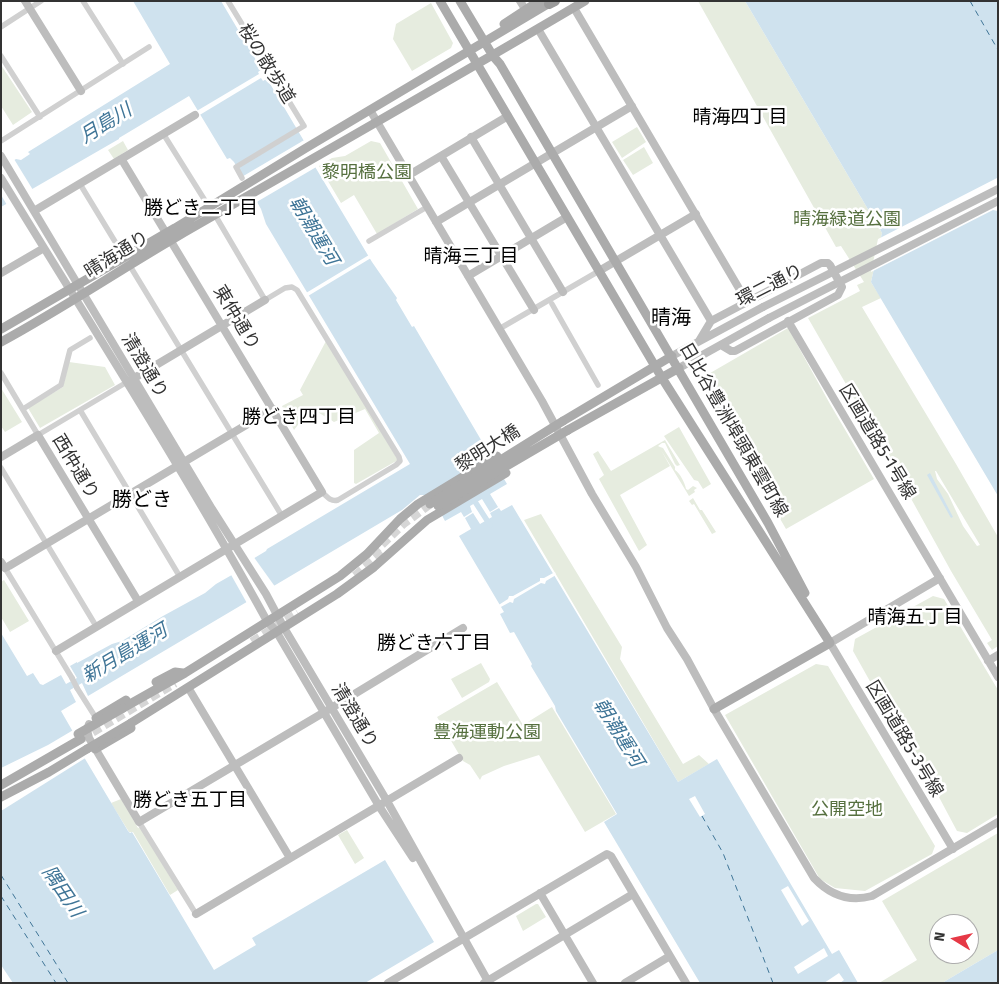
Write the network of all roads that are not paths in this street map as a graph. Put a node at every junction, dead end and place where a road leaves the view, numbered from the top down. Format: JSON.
{"nodes":[{"id":1,"x":25,"y":1,"type":"edge"},
{"id":2,"x":41,"y":1,"type":"edge"},
{"id":3,"x":83,"y":1,"type":"edge"},
{"id":4,"x":228,"y":1,"type":"edge"},
{"id":5,"x":440,"y":1,"type":"edge"},
{"id":6,"x":460,"y":1,"type":"edge"},
{"id":7,"x":585,"y":1,"type":"edge"},
{"id":8,"x":549,"y":2,"type":"edge"},
{"id":9,"x":523,"y":5,"type":"edge"},
{"id":10,"x":574,"y":8,"type":"junction"},
{"id":11,"x":30,"y":9,"type":"junction"},
{"id":12,"x":1,"y":26,"type":"edge"},
{"id":13,"x":538,"y":29,"type":"junction"},
{"id":14,"x":501,"y":32,"type":"junction"},
{"id":15,"x":485,"y":41,"type":"junction"},
{"id":16,"x":150,"y":47,"type":"dead end"},
{"id":17,"x":470,"y":50,"type":"junction"},
{"id":18,"x":1,"y":56,"type":"edge"},
{"id":19,"x":493,"y":56,"type":"junction"},
{"id":20,"x":123,"y":64,"type":"junction"},
{"id":21,"x":478,"y":65,"type":"junction"},
{"id":22,"x":81,"y":91,"type":"junction"},
{"id":23,"x":632,"y":106,"type":"junction"},
{"id":24,"x":370,"y":110,"type":"junction"},
{"id":25,"x":195,"y":115,"type":"dead end"},
{"id":26,"x":508,"y":116,"type":"junction"},
{"id":27,"x":40,"y":117,"type":"junction"},
{"id":28,"x":378,"y":123,"type":"junction"},
{"id":29,"x":596,"y":127,"type":"junction"},
{"id":30,"x":164,"y":134,"type":"junction"},
{"id":31,"x":471,"y":137,"type":"junction"},
{"id":32,"x":1,"y":141,"type":"edge"},
{"id":33,"x":552,"y":154,"type":"junction"},
{"id":34,"x":1,"y":156,"type":"edge"},
{"id":35,"x":442,"y":156,"type":"junction"},
{"id":36,"x":122,"y":160,"type":"junction"},
{"id":37,"x":536,"y":163,"type":"junction"},
{"id":38,"x":408,"y":175,"type":"junction"},
{"id":39,"x":1,"y":178,"type":"edge"},
{"id":40,"x":243,"y":182,"type":"junction"},
{"id":41,"x":80,"y":184,"type":"junction"},
{"id":42,"x":500,"y":184,"type":"junction"},
{"id":43,"x":998,"y":189,"type":"edge"},
{"id":44,"x":998,"y":200,"type":"edge"},
{"id":45,"x":470,"y":202,"type":"junction"},
{"id":46,"x":209,"y":207,"type":"junction"},
{"id":47,"x":428,"y":207,"type":"junction"},
{"id":48,"x":34,"y":211,"type":"junction"},
{"id":49,"x":696,"y":214,"type":"junction"},
{"id":50,"x":215,"y":215,"type":"junction"},
{"id":51,"x":568,"y":217,"type":"junction"},
{"id":52,"x":436,"y":222,"type":"junction"},
{"id":53,"x":660,"y":235,"type":"junction"},
{"id":54,"x":169,"y":237,"type":"junction"},
{"id":55,"x":531,"y":238,"type":"junction"},
{"id":56,"x":369,"y":241,"type":"dead end"},
{"id":57,"x":44,"y":248,"type":"junction"},
{"id":58,"x":502,"y":256,"type":"junction"},
{"id":59,"x":128,"y":262,"type":"junction"},
{"id":60,"x":616,"y":262,"type":"junction"},
{"id":61,"x":599,"y":271,"type":"junction"},
{"id":62,"x":1,"y":272,"type":"edge"},
{"id":63,"x":468,"y":276,"type":"junction"},
{"id":64,"x":75,"y":288,"type":"junction"},
{"id":65,"x":563,"y":292,"type":"junction"},
{"id":66,"x":80,"y":296,"type":"junction"},
{"id":67,"x":265,"y":300,"type":"junction"},
{"id":68,"x":747,"y":302,"type":"junction"},
{"id":69,"x":552,"y":304,"type":"dead end"},
{"id":70,"x":534,"y":310,"type":"junction"},
{"id":71,"x":711,"y":321,"type":"junction"},
{"id":72,"x":788,"y":321,"type":"junction"},
{"id":73,"x":223,"y":326,"type":"junction"},
{"id":74,"x":1,"y":329,"type":"edge"},
{"id":75,"x":499,"y":330,"type":"junction"},
{"id":76,"x":90,"y":338,"type":"dead end"},
{"id":77,"x":699,"y":341,"type":"junction"},
{"id":78,"x":1,"y":342,"type":"edge"},
{"id":79,"x":721,"y":345,"type":"junction"},
{"id":80,"x":181,"y":350,"type":"junction"},
{"id":81,"x":672,"y":356,"type":"junction"},
{"id":82,"x":655,"y":366,"type":"junction"},
{"id":83,"x":679,"y":368,"type":"junction"},
{"id":84,"x":1,"y":373,"type":"edge"},
{"id":85,"x":662,"y":378,"type":"junction"},
{"id":86,"x":131,"y":380,"type":"junction"},
{"id":87,"x":598,"y":385,"type":"dead end"},
{"id":88,"x":23,"y":409,"type":"junction"},
{"id":89,"x":273,"y":409,"type":"junction"},
{"id":90,"x":80,"y":410,"type":"junction"},
{"id":91,"x":563,"y":421,"type":"junction"},
{"id":92,"x":568,"y":430,"type":"junction"},
{"id":93,"x":232,"y":434,"type":"junction"},
{"id":94,"x":38,"y":435,"type":"junction"},
{"id":95,"x":1,"y":457,"type":"edge"},
{"id":96,"x":181,"y":464,"type":"junction"},
{"id":97,"x":1,"y":468,"type":"edge"},
{"id":98,"x":322,"y":492,"type":"junction"},
{"id":99,"x":130,"y":494,"type":"junction"},
{"id":100,"x":754,"y":499,"type":"junction"},
{"id":101,"x":282,"y":516,"type":"junction"},
{"id":102,"x":88,"y":518,"type":"junction"},
{"id":103,"x":759,"y":529,"type":"junction"},
{"id":104,"x":46,"y":543,"type":"junction"},
{"id":105,"x":237,"y":548,"type":"junction"},
{"id":106,"x":229,"y":553,"type":"junction"},
{"id":107,"x":3,"y":565,"type":"edge"},
{"id":108,"x":345,"y":572,"type":"junction"},
{"id":109,"x":180,"y":577,"type":"junction"},
{"id":110,"x":940,"y":578,"type":"junction"},
{"id":111,"x":352,"y":584,"type":"junction"},
{"id":112,"x":138,"y":601,"type":"junction"},
{"id":113,"x":278,"y":614,"type":"junction"},
{"id":114,"x":268,"y":621,"type":"junction"},
{"id":115,"x":96,"y":626,"type":"junction"},
{"id":116,"x":463,"y":628,"type":"dead end"},
{"id":117,"x":279,"y":629,"type":"junction"},
{"id":118,"x":252,"y":631,"type":"junction"},
{"id":119,"x":258,"y":642,"type":"junction"},
{"id":120,"x":830,"y":644,"type":"junction"},
{"id":121,"x":56,"y":651,"type":"junction"},
{"id":122,"x":998,"y":655,"type":"edge"},
{"id":123,"x":988,"y":661,"type":"junction"},
{"id":124,"x":220,"y":667,"type":"junction"},
{"id":125,"x":185,"y":673,"type":"junction"},
{"id":126,"x":998,"y":677,"type":"edge"},
{"id":127,"x":189,"y":688,"type":"junction"},
{"id":128,"x":332,"y":708,"type":"junction"},
{"id":129,"x":714,"y":709,"type":"junction"},
{"id":130,"x":323,"y":713,"type":"junction"},
{"id":131,"x":96,"y":718,"type":"junction"},
{"id":132,"x":95,"y":750,"type":"junction"},
{"id":133,"x":459,"y":758,"type":"dead end"},
{"id":134,"x":235,"y":765,"type":"junction"},
{"id":135,"x":1,"y":784,"type":"edge"},
{"id":136,"x":1,"y":796,"type":"edge"},
{"id":137,"x":386,"y":801,"type":"junction"},
{"id":138,"x":379,"y":806,"type":"junction"},
{"id":139,"x":139,"y":822,"type":"junction"},
{"id":140,"x":998,"y":822,"type":"edge"},
{"id":141,"x":953,"y":849,"type":"junction"},
{"id":142,"x":290,"y":858,"type":"junction"},
{"id":143,"x":540,"y":893,"type":"junction"},
{"id":144,"x":633,"y":894,"type":"junction"},
{"id":145,"x":196,"y":914,"type":"joint"},
{"id":146,"x":450,"y":916,"type":"junction"},
{"id":147,"x":565,"y":935,"type":"junction"},
{"id":148,"x":463,"y":938,"type":"junction"},
{"id":149,"x":670,"y":956,"type":"junction"},
{"id":150,"x":487,"y":982,"type":"edge"},
{"id":151,"x":388,"y":983,"type":"edge"},
{"id":152,"x":593,"y":983,"type":"edge"},
{"id":153,"x":625,"y":983,"type":"edge"},
{"id":154,"x":686,"y":983,"type":"edge"}],
"edges":[{"from":1,"to":11,"type":"street"},
{"from":2,"to":11,"type":"street"},
{"from":3,"to":20,"type":"street"},
{"from":4,"to":40,"type":"street","name":"桜の散歩道"},
{"from":5,"to":17,"type":"main road"},
{"from":6,"to":15,"type":"main road"},
{"from":7,"to":10,"type":"main road"},
{"from":8,"to":9,"type":"main road"},
{"from":8,"to":14,"type":"main road"},
{"from":9,"to":14,"type":"main road"},
{"from":10,"to":13,"type":"main road"},
{"from":10,"to":23,"type":"street"},
{"from":11,"to":12,"type":"street"},
{"from":11,"to":22,"type":"street"},
{"from":13,"to":19,"type":"main road"},
{"from":13,"to":29,"type":"street"},
{"from":14,"to":15,"type":"main road"},
{"from":15,"to":17,"type":"main road"},
{"from":15,"to":19,"type":"main road"},
{"from":16,"to":20,"type":"street"},
{"from":17,"to":21,"type":"main road"},
{"from":17,"to":24,"type":"main road"},
{"from":18,"to":27,"type":"street"},
{"from":19,"to":21,"type":"main road"},
{"from":19,"to":33,"type":"main road","name":"日比谷豊洲埠頭東雲町線"},
{"from":20,"to":22,"type":"street"},
{"from":21,"to":26,"type":"main road","name":"日比谷豊洲埠頭東雲町線"},
{"from":21,"to":28,"type":"main road"},
{"from":22,"to":27,"type":"street"},
{"from":23,"to":29,"type":"street"},
{"from":23,"to":49,"type":"street"},
{"from":24,"to":28,"type":"street"},
{"from":24,"to":40,"type":"main road","name":"晴海通り"},
{"from":25,"to":30,"type":"street"},
{"from":26,"to":31,"type":"street"},
{"from":26,"to":37,"type":"main road","name":"日比谷豊洲埠頭東雲町線"},
{"from":27,"to":32,"type":"street"},
{"from":28,"to":38,"type":"street"},
{"from":28,"to":50,"type":"main road","name":"晴海通り"},
{"from":29,"to":33,"type":"street"},
{"from":29,"to":53,"type":"street"},
{"from":30,"to":36,"type":"street"},
{"from":30,"to":46,"type":"street"},
{"from":31,"to":35,"type":"street"},
{"from":31,"to":42,"type":"street"},
{"from":33,"to":37,"type":"street"},
{"from":33,"to":60,"type":"main road","name":"日比谷豊洲埠頭東雲町線"},
{"from":34,"to":48,"type":"street","name":"清澄通り"},
{"from":35,"to":38,"type":"street"},
{"from":35,"to":45,"type":"street"},
{"from":36,"to":41,"type":"street"},
{"from":36,"to":54,"type":"street","name":"東仲通り"},
{"from":37,"to":42,"type":"street"},
{"from":37,"to":51,"type":"main road","name":"日比谷豊洲埠頭東雲町線"},
{"from":38,"to":47,"type":"street"},
{"from":39,"to":57,"type":"street","name":"清澄通り"},
{"from":40,"to":46,"type":"main road","name":"晴海通り"},
{"from":41,"to":48,"type":"street"},
{"from":41,"to":59,"type":"street"},
{"from":42,"to":45,"type":"street"},
{"from":42,"to":55,"type":"street"},
{"from":43,"to":77,"type":"street","name":"環二通り","bridge":true},
{"from":44,"to":79,"type":"street","name":"環二通り","bridge":true},
{"from":45,"to":52,"type":"street"},
{"from":45,"to":58,"type":"street"},
{"from":46,"to":54,"type":"main road","name":"晴海通り"},
{"from":47,"to":52,"type":"street"},
{"from":47,"to":56,"type":"street"},
{"from":48,"to":64,"type":"street","name":"清澄通り"},
{"from":49,"to":53,"type":"street"},
{"from":49,"to":68,"type":"street"},
{"from":50,"to":54,"type":"main road","name":"晴海通り"},
{"from":50,"to":67,"type":"street"},
{"from":51,"to":55,"type":"street"},
{"from":51,"to":61,"type":"main road","name":"日比谷豊洲埠頭東雲町線"},
{"from":52,"to":63,"type":"street"},
{"from":53,"to":60,"type":"street"},
{"from":53,"to":71,"type":"street"},
{"from":54,"to":59,"type":"main road","name":"晴海通り"},
{"from":54,"to":73,"type":"street","name":"東仲通り"},
{"from":55,"to":58,"type":"street"},
{"from":55,"to":65,"type":"street"},
{"from":57,"to":62,"type":"street"},
{"from":57,"to":64,"type":"street","name":"清澄通り"},
{"from":58,"to":63,"type":"street"},
{"from":58,"to":70,"type":"street"},
{"from":59,"to":64,"type":"main road","name":"晴海通り"},
{"from":59,"to":66,"type":"main road","name":"晴海通り"},
{"from":59,"to":80,"type":"street"},
{"from":60,"to":61,"type":"street"},
{"from":60,"to":81,"type":"main road","name":"日比谷豊洲埠頭東雲町線"},
{"from":61,"to":65,"type":"street"},
{"from":61,"to":82,"type":"main road","name":"日比谷豊洲埠頭東雲町線"},
{"from":63,"to":75,"type":"street"},
{"from":64,"to":66,"type":"street","name":"清澄通り"},
{"from":64,"to":74,"type":"main road","name":"晴海通り"},
{"from":65,"to":70,"type":"street"},
{"from":66,"to":78,"type":"main road","name":"晴海通り"},
{"from":66,"to":86,"type":"street","name":"清澄通り"},
{"from":67,"to":73,"type":"street"},
{"from":67,"to":98,"type":"street"},
{"from":68,"to":71,"type":"street"},
{"from":68,"to":72,"type":"street"},
{"from":69,"to":87,"type":"street"},
{"from":70,"to":75,"type":"street"},
{"from":71,"to":77,"type":"street"},
{"from":72,"to":79,"type":"street"},
{"from":72,"to":110,"type":"street","name":"区画道路5-1号線"},
{"from":73,"to":80,"type":"street"},
{"from":73,"to":89,"type":"street","name":"東仲通り"},
{"from":75,"to":129,"type":"street"},
{"from":76,"to":88,"type":"street"},
{"from":77,"to":81,"type":"street","name":"環二通り"},
{"from":79,"to":83,"type":"street","name":"環二通り"},
{"from":80,"to":86,"type":"street"},
{"from":80,"to":93,"type":"street"},
{"from":81,"to":82,"type":"main road","name":"環二通り"},
{"from":81,"to":83,"type":"main road","name":"日比谷豊洲埠頭東雲町線"},
{"from":82,"to":85,"type":"main road","name":"日比谷豊洲埠頭東雲町線"},
{"from":82,"to":91,"type":"main road","name":"環二通り"},
{"from":83,"to":85,"type":"main road","name":"環二通り"},
{"from":83,"to":100,"type":"main road","name":"日比谷豊洲埠頭東雲町線"},
{"from":84,"to":88,"type":"street","name":"西仲通り"},
{"from":85,"to":92,"type":"main road","name":"環二通り"},
{"from":85,"to":103,"type":"main road","name":"日比谷豊洲埠頭東雲町線"},
{"from":86,"to":90,"type":"street"},
{"from":86,"to":96,"type":"street","name":"清澄通り"},
{"from":88,"to":94,"type":"street","name":"西仲通り"},
{"from":89,"to":93,"type":"street"},
{"from":89,"to":98,"type":"street","name":"東仲通り"},
{"from":90,"to":94,"type":"street"},
{"from":90,"to":99,"type":"street"},
{"from":91,"to":92,"type":"main road","name":"黎明大橋","bridge":true},
{"from":91,"to":108,"type":"main road","bridge":true},
{"from":92,"to":111,"type":"main road","bridge":true},
{"from":93,"to":96,"type":"street"},
{"from":93,"to":101,"type":"street"},
{"from":94,"to":95,"type":"street"},
{"from":94,"to":102,"type":"street","name":"西仲通り"},
{"from":96,"to":99,"type":"street"},
{"from":96,"to":105,"type":"street","name":"清澄通り"},
{"from":96,"to":106,"type":"street","name":"清澄通り"},
{"from":97,"to":104,"type":"street"},
{"from":98,"to":101,"type":"street"},
{"from":99,"to":102,"type":"street"},
{"from":99,"to":109,"type":"street"},
{"from":100,"to":103,"type":"main road"},
{"from":100,"to":120,"type":"main road","name":"日比谷豊洲埠頭東雲町線"},
{"from":101,"to":105,"type":"street"},
{"from":102,"to":104,"type":"street"},
{"from":102,"to":112,"type":"street","name":"西仲通り"},
{"from":103,"to":120,"type":"main road","name":"日比谷豊洲埠頭東雲町線"},
{"from":104,"to":107,"type":"street"},
{"from":104,"to":115,"type":"street"},
{"from":105,"to":106,"type":"street"},
{"from":105,"to":113,"type":"street","name":"清澄通り"},
{"from":106,"to":109,"type":"street"},
{"from":106,"to":114,"type":"street","name":"清澄通り"},
{"from":107,"to":121,"type":"street"},
{"from":108,"to":111,"type":"main road"},
{"from":108,"to":113,"type":"main road"},
{"from":109,"to":112,"type":"street"},
{"from":110,"to":120,"type":"street"},
{"from":110,"to":123,"type":"street","name":"区画道路5-1号線"},
{"from":111,"to":117,"type":"main road"},
{"from":112,"to":115,"type":"street"},
{"from":113,"to":114,"type":"main road"},
{"from":113,"to":117,"type":"street","name":"清澄通り"},
{"from":114,"to":117,"type":"street","name":"清澄通り"},
{"from":114,"to":118,"type":"main road"},
{"from":115,"to":121,"type":"street"},
{"from":116,"to":128,"type":"street"},
{"from":117,"to":119,"type":"main road"},
{"from":117,"to":128,"type":"street","name":"清澄通り"},
{"from":117,"to":130,"type":"street","name":"清澄通り"},
{"from":118,"to":119,"type":"main road"},
{"from":118,"to":125,"type":"main road"},
{"from":119,"to":124,"type":"main road"},
{"from":120,"to":129,"type":"main road"},
{"from":120,"to":141,"type":"street","name":"区画道路5-3号線"},
{"from":121,"to":131,"type":"street","bridge":true},
{"from":122,"to":123,"type":"street"},
{"from":123,"to":126,"type":"street","name":"区画道路5-1号線"},
{"from":124,"to":127,"type":"main road"},
{"from":124,"to":136,"type":"main road","bridge":true},
{"from":125,"to":131,"type":"main road"},
{"from":125,"to":135,"type":"main road","bridge":true},
{"from":127,"to":132,"type":"main road"},
{"from":127,"to":134,"type":"street"},
{"from":128,"to":130,"type":"street"},
{"from":128,"to":137,"type":"street","name":"清澄通り"},
{"from":129,"to":141,"type":"street"},
{"from":130,"to":134,"type":"street"},
{"from":130,"to":138,"type":"street","name":"清澄通り"},
{"from":131,"to":132,"type":"street"},
{"from":132,"to":139,"type":"street"},
{"from":133,"to":137,"type":"street"},
{"from":134,"to":139,"type":"street"},
{"from":134,"to":142,"type":"street"},
{"from":135,"to":136,"type":"main road"},
{"from":137,"to":138,"type":"street"},
{"from":137,"to":146,"type":"street","name":"清澄通り"},
{"from":138,"to":142,"type":"street"},
{"from":138,"to":146,"type":"street","name":"清澄通り"},
{"from":139,"to":145,"type":"street"},
{"from":140,"to":141,"type":"street"},
{"from":142,"to":145,"type":"street"},
{"from":143,"to":144,"type":"street"},
{"from":143,"to":147,"type":"street"},
{"from":143,"to":148,"type":"street"},
{"from":144,"to":147,"type":"street"},
{"from":144,"to":149,"type":"street"},
{"from":146,"to":148,"type":"street"},
{"from":147,"to":150,"type":"street"},
{"from":147,"to":152,"type":"street"},
{"from":148,"to":150,"type":"street"},
{"from":148,"to":151,"type":"street"},
{"from":149,"to":153,"type":"street"},
{"from":149,"to":154,"type":"street"}]}
